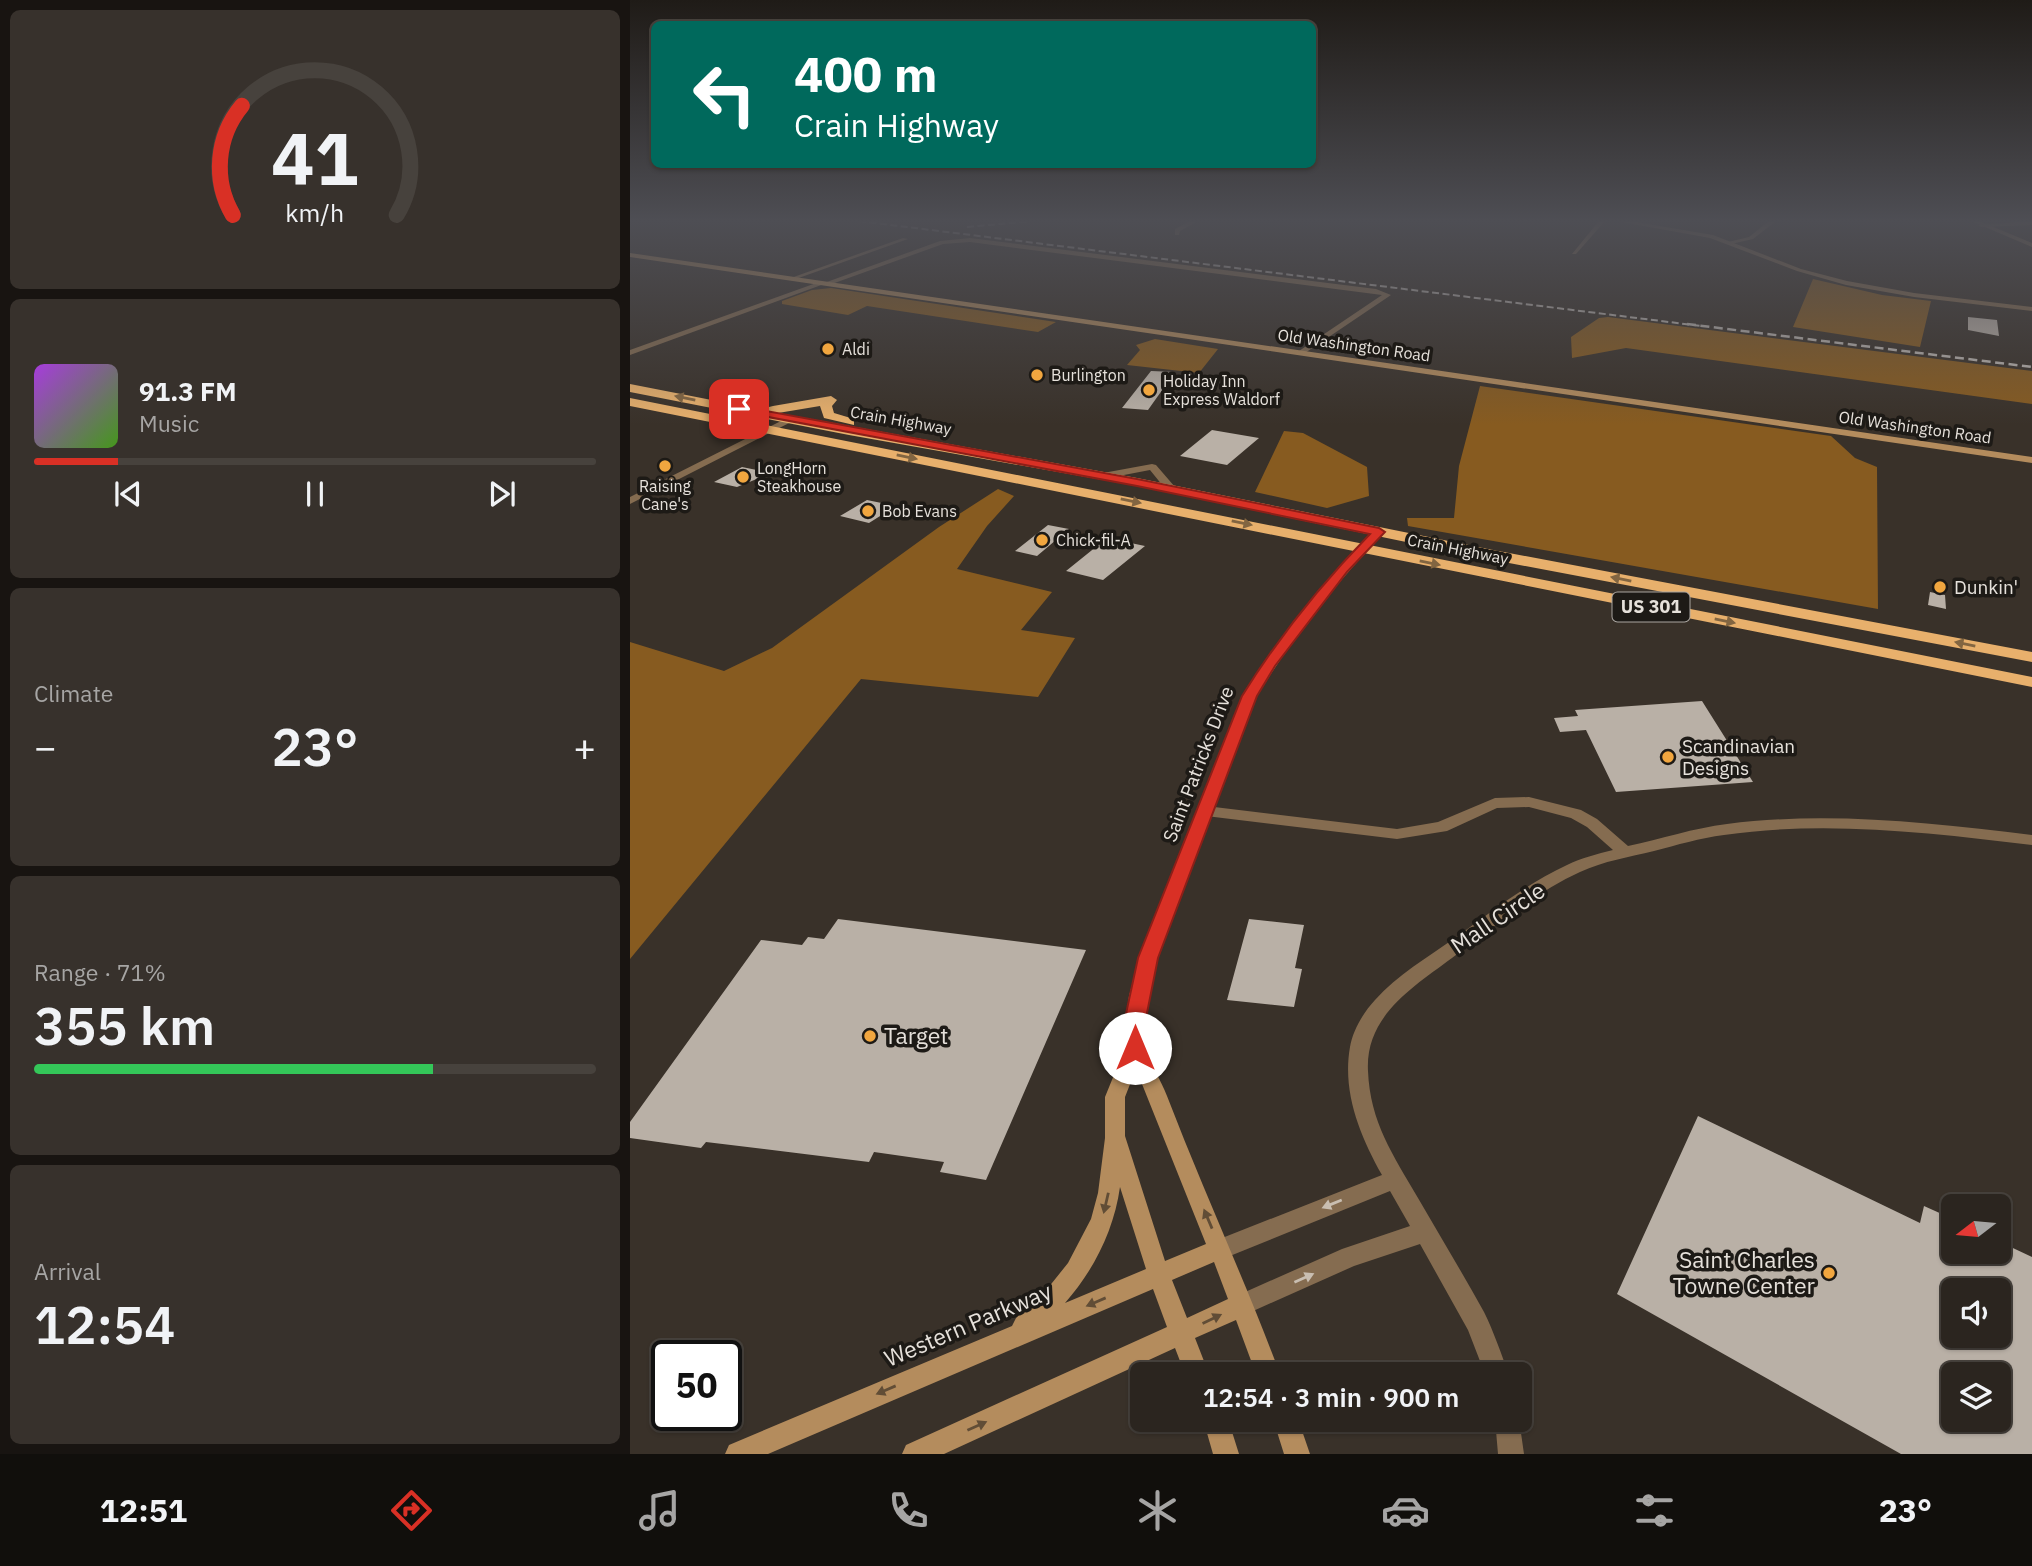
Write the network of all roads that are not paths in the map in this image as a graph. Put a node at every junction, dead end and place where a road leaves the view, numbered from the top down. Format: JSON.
{"nodes":[{"id":1,"x":808,"y":289,"type":"edge"},
{"id":2,"x":864,"y":289,"type":"edge"},
{"id":3,"x":1359,"y":289,"type":"edge"},
{"id":4,"x":1879,"y":289,"type":"edge"},
{"id":5,"x":2032,"y":309,"type":"edge"},
{"id":6,"x":630,"y":353,"type":"edge"},
{"id":7,"x":1302,"y":353,"type":"junction"},
{"id":8,"x":630,"y":388,"type":"edge"},
{"id":9,"x":630,"y":402,"type":"edge"},
{"id":10,"x":739,"y":409,"type":"junction"},
{"id":11,"x":790,"y":420,"type":"junction"},
{"id":12,"x":768,"y":430,"type":"junction"},
{"id":13,"x":917,"y":442,"type":"junction"},
{"id":14,"x":2032,"y":460,"type":"edge"},
{"id":15,"x":630,"y":501,"type":"edge"},
{"id":16,"x":1379,"y":532,"type":"junction"},
{"id":17,"x":1363,"y":550,"type":"junction"},
{"id":18,"x":2032,"y":657,"type":"edge"},
{"id":19,"x":2032,"y":682,"type":"edge"},
{"id":20,"x":1206,"y":811,"type":"junction"},
{"id":21,"x":2032,"y":839,"type":"edge"},
{"id":22,"x":1626,"y":852,"type":"junction"},
{"id":23,"x":1135,"y":1048,"type":"junction"},
{"id":24,"x":1115,"y":1136,"type":"junction"},
{"id":25,"x":1395,"y":1179,"type":"junction"},
{"id":26,"x":1425,"y":1232,"type":"junction"},
{"id":27,"x":1220,"y":1249,"type":"junction"},
{"id":28,"x":1159,"y":1276,"type":"junction"},
{"id":29,"x":1242,"y":1305,"type":"junction"},
{"id":30,"x":1182,"y":1334,"type":"junction"},
{"id":31,"x":1007,"y":1339,"type":"junction"},
{"id":32,"x":1193,"y":1362,"type":"edge"},
{"id":33,"x":1263,"y":1362,"type":"edge"},
{"id":34,"x":1492,"y":1362,"type":"edge"},
{"id":35,"x":1219,"y":1432,"type":"edge"},
{"id":36,"x":1289,"y":1432,"type":"edge"},
{"id":37,"x":1508,"y":1432,"type":"edge"},
{"id":38,"x":738,"y":1454,"type":"edge"},
{"id":39,"x":915,"y":1454,"type":"edge"},
{"id":40,"x":1226,"y":1454,"type":"edge"},
{"id":41,"x":1297,"y":1454,"type":"edge"},
{"id":42,"x":1511,"y":1454,"type":"edge"}],
"edges":[{"from":1,"to":6,"type":"street"},
{"from":2,"to":7,"type":"main road","name":"Old Washington Road"},
{"from":3,"to":7,"type":"street"},
{"from":4,"to":5,"type":"street"},
{"from":7,"to":14,"type":"main road","name":"Old Washington Road"},
{"from":10,"to":8,"type":"highway","name":"Crain Highway","number":"US 301","one_way":true},
{"from":9,"to":12,"type":"highway","name":"Crain Highway","number":"US 301"},
{"from":10,"to":11,"type":"highway","name":"Crain Highway","number":"US 301"},
{"from":10,"to":13,"type":"highway"},
{"from":11,"to":12,"type":"street"},
{"from":11,"to":13,"type":"highway","name":"Crain Highway","number":"US 301"},
{"from":12,"to":15,"type":"street"},
{"from":12,"to":17,"type":"highway","name":"Crain Highway","number":"US 301","one_way":true},
{"from":13,"to":16,"type":"highway","name":"Crain Highway","number":"US 301"},
{"from":16,"to":17,"type":"main road","name":"Saint Patricks Drive"},
{"from":18,"to":16,"type":"highway","name":"Crain Highway","number":"US 301","one_way":true},
{"from":17,"to":19,"type":"highway","name":"Crain Highway","number":"US 301","one_way":true},
{"from":17,"to":20,"type":"main road","name":"Saint Patricks Drive"},
{"from":20,"to":22,"type":"street"},
{"from":20,"to":23,"type":"main road","name":"Saint Patricks Drive"},
{"from":21,"to":22,"type":"street","name":"Mall Circle"},
{"from":22,"to":25,"type":"street","name":"Mall Circle"},
{"from":23,"to":24,"type":"main road","name":"Saint Patricks Drive"},
{"from":27,"to":23,"type":"main road","one_way":true},
{"from":24,"to":28,"type":"main road","name":"Saint Patricks Drive"},
{"from":24,"to":31,"type":"main road","one_way":true},
{"from":25,"to":26,"type":"street","name":"Mall Circle"},
{"from":25,"to":27,"type":"street","one_way":true},
{"from":29,"to":26,"type":"street","one_way":true},
{"from":26,"to":34,"type":"street","name":"Mall Circle"},
{"from":27,"to":28,"type":"main road","name":"Western Parkway"},
{"from":27,"to":29,"type":"main road"},
{"from":28,"to":30,"type":"main road","name":"Saint Patricks Drive"},
{"from":28,"to":31,"type":"main road","name":"Western Parkway","one_way":true},
{"from":30,"to":29,"type":"main road","one_way":true},
{"from":29,"to":33,"type":"main road"},
{"from":30,"to":32,"type":"main road","name":"Saint Patricks Drive"},
{"from":39,"to":30,"type":"main road","one_way":true},
{"from":31,"to":38,"type":"main road","name":"Western Parkway","one_way":true},
{"from":35,"to":40,"type":"main road"},
{"from":36,"to":41,"type":"main road"},
{"from":37,"to":42,"type":"street"}]}
